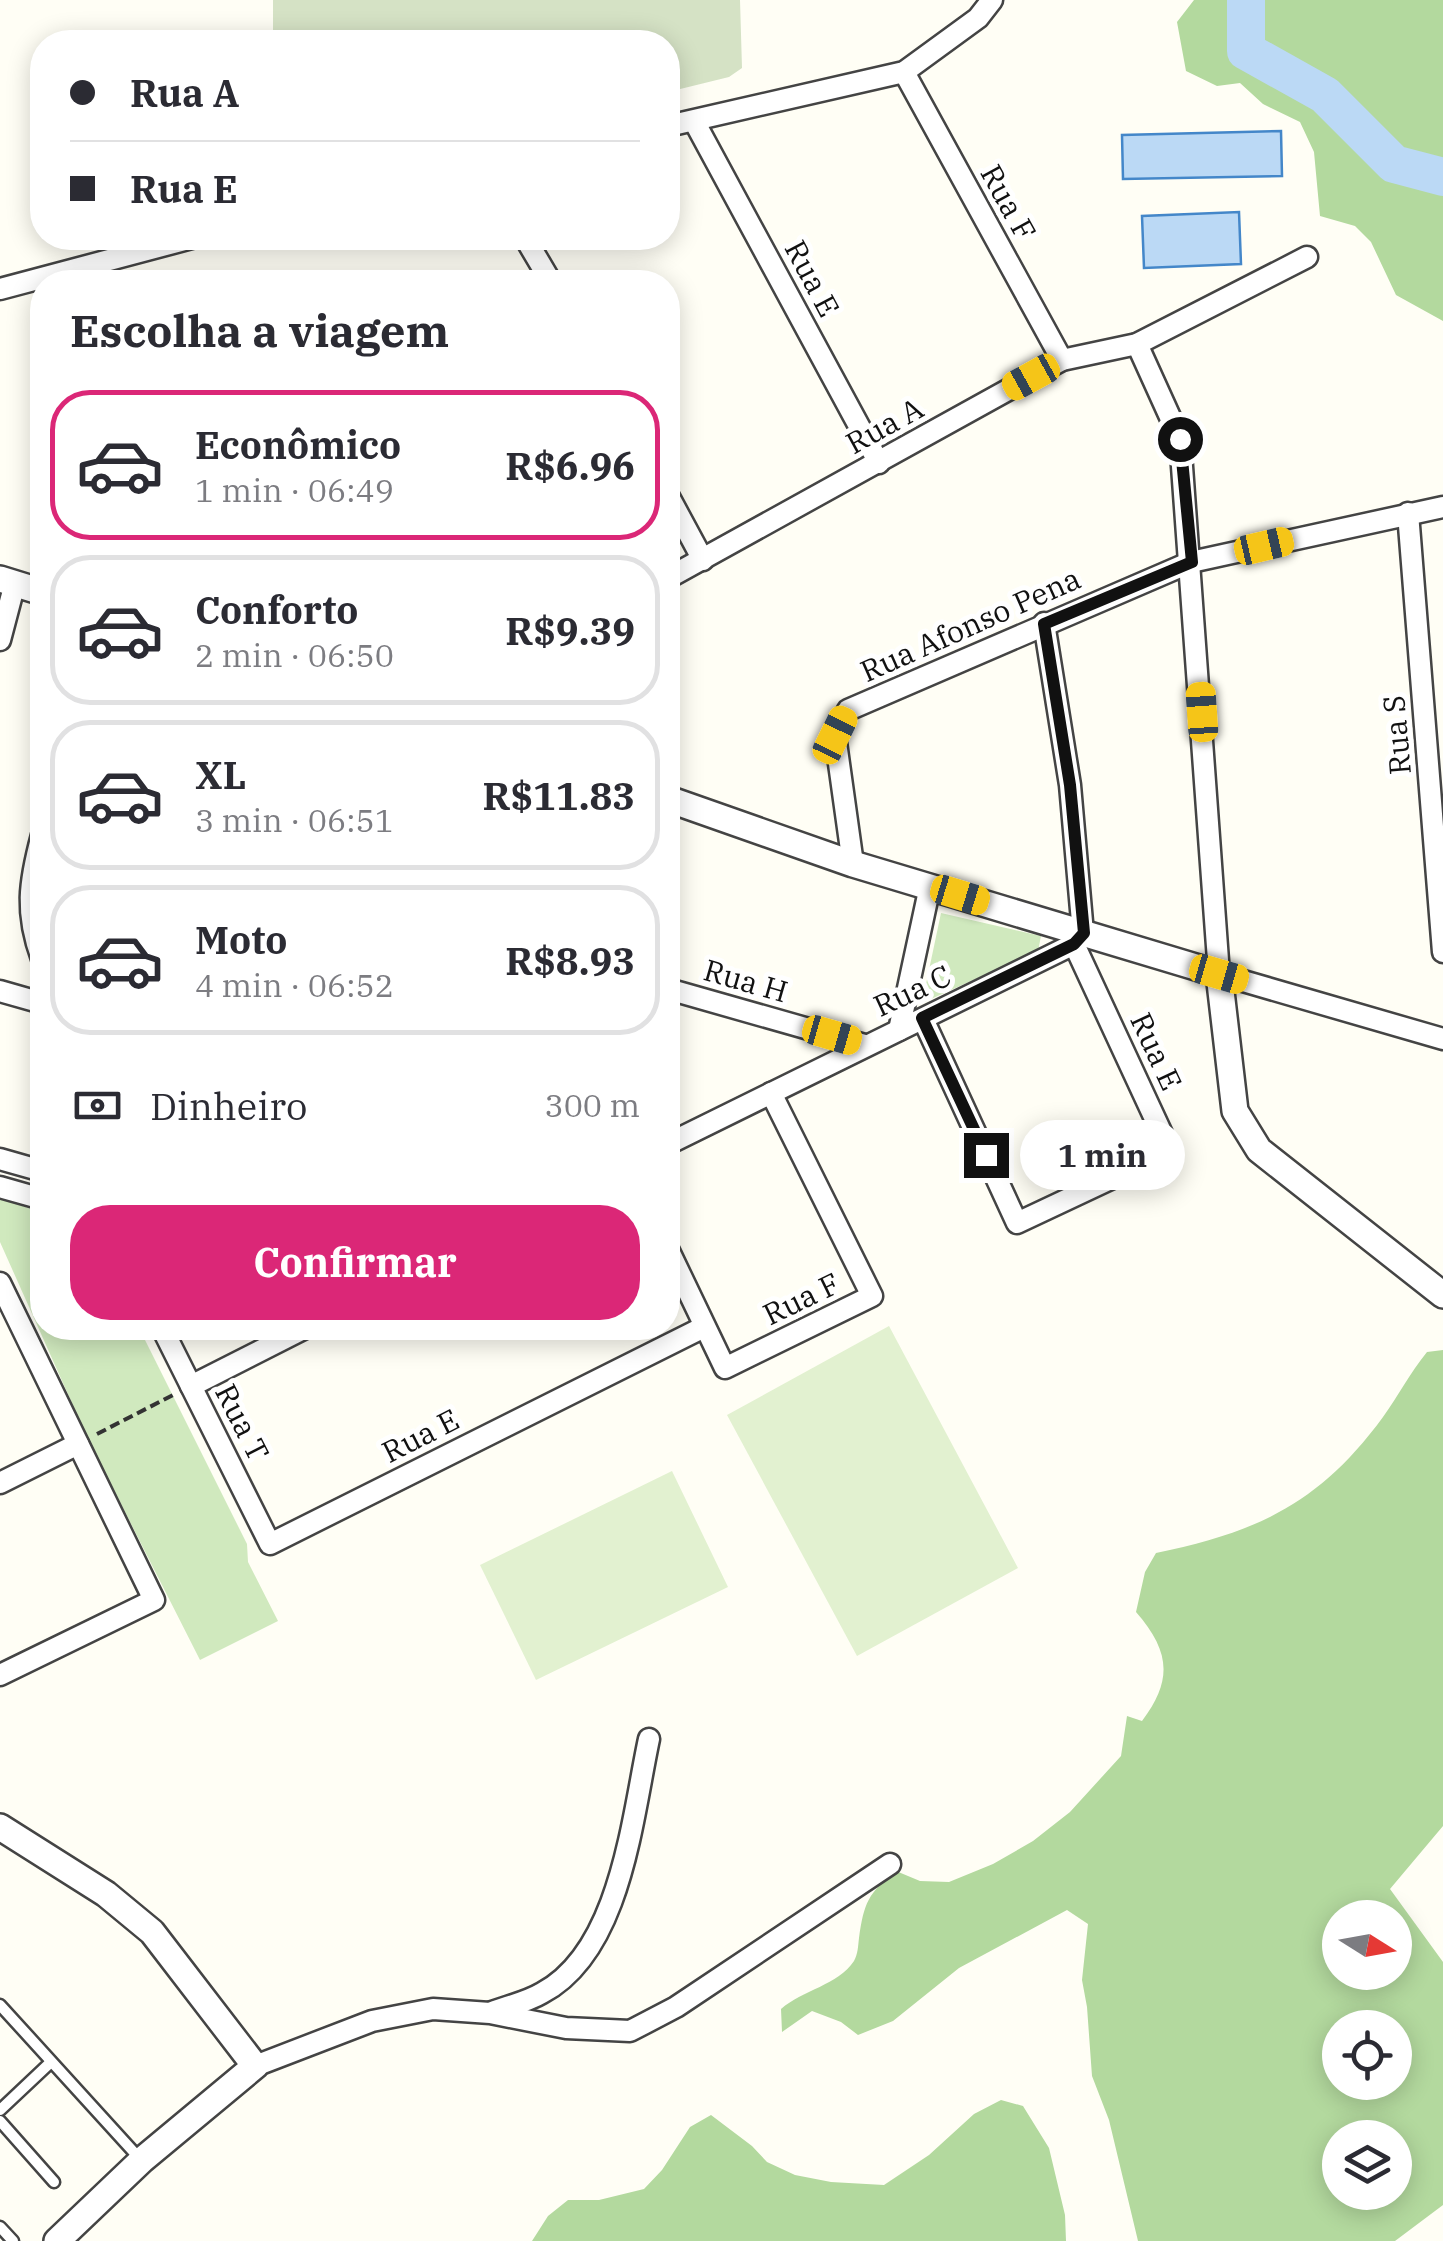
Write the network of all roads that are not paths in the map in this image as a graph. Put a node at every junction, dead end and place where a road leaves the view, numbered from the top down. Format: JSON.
{"nodes":[{"id":1,"x":992,"y":0,"type":"edge"},
{"id":2,"x":904,"y":72,"type":"junction"},
{"id":3,"x":694,"y":121,"type":"junction"},
{"id":4,"x":680,"y":124,"type":"edge"},
{"id":5,"x":153,"y":250,"type":"edge"},
{"id":6,"x":1307,"y":257,"type":"dead end"},
{"id":7,"x":88,"y":270,"type":"edge"},
{"id":8,"x":30,"y":283,"type":"edge"},
{"id":9,"x":0,"y":289,"type":"edge"},
{"id":10,"x":1137,"y":344,"type":"junction"},
{"id":11,"x":1062,"y":360,"type":"junction"},
{"id":12,"x":879,"y":463,"type":"junction"},
{"id":13,"x":1443,"y":507,"type":"edge"},
{"id":14,"x":1408,"y":513,"type":"junction"},
{"id":15,"x":680,"y":517,"type":"edge"},
{"id":16,"x":703,"y":560,"type":"junction"},
{"id":17,"x":1192,"y":562,"type":"junction"},
{"id":18,"x":680,"y":572,"type":"edge"},
{"id":19,"x":7,"y":581,"type":"edge"},
{"id":20,"x":1044,"y":624,"type":"junction"},
{"id":21,"x":0,"y":640,"type":"edge"},
{"id":22,"x":680,"y":803,"type":"edge"},
{"id":23,"x":852,"y":864,"type":"junction"},
{"id":24,"x":930,"y":886,"type":"junction"},
{"id":25,"x":1079,"y":938,"type":"junction"},
{"id":26,"x":1443,"y":952,"type":"edge"},
{"id":27,"x":1219,"y":974,"type":"junction"},
{"id":28,"x":680,"y":991,"type":"edge"},
{"id":29,"x":0,"y":992,"type":"edge"},
{"id":30,"x":30,"y":1000,"type":"edge"},
{"id":31,"x":922,"y":1018,"type":"junction"},
{"id":32,"x":899,"y":1030,"type":"junction"},
{"id":33,"x":1443,"y":1039,"type":"edge"},
{"id":34,"x":865,"y":1045,"type":"junction"},
{"id":35,"x":771,"y":1093,"type":"junction"},
{"id":36,"x":680,"y":1138,"type":"edge"},
{"id":37,"x":0,"y":1159,"type":"edge"},
{"id":38,"x":30,"y":1168,"type":"edge"},
{"id":39,"x":0,"y":1187,"type":"edge"},
{"id":40,"x":30,"y":1196,"type":"edge"},
{"id":41,"x":680,"y":1276,"type":"edge"},
{"id":42,"x":1,"y":1290,"type":"edge"},
{"id":43,"x":1443,"y":1295,"type":"edge"},
{"id":44,"x":704,"y":1327,"type":"junction"},
{"id":45,"x":680,"y":1339,"type":"edge"},
{"id":46,"x":168,"y":1340,"type":"edge"},
{"id":47,"x":281,"y":1340,"type":"edge"},
{"id":48,"x":678,"y":1340,"type":"edge"},
{"id":49,"x":190,"y":1386,"type":"junction"},
{"id":50,"x":78,"y":1444,"type":"junction"},
{"id":51,"x":0,"y":1484,"type":"edge"},
{"id":52,"x":270,"y":1544,"type":"joint"},
{"id":53,"x":0,"y":1676,"type":"edge"},
{"id":54,"x":650,"y":1739,"type":"dead end"},
{"id":55,"x":0,"y":1826,"type":"edge"},
{"id":56,"x":890,"y":1864,"type":"dead end"},
{"id":57,"x":0,"y":2005,"type":"edge"},
{"id":58,"x":490,"y":2013,"type":"junction"},
{"id":59,"x":51,"y":2062,"type":"junction"},
{"id":60,"x":255,"y":2066,"type":"junction"},
{"id":61,"x":0,"y":2110,"type":"edge"},
{"id":62,"x":0,"y":2122,"type":"edge"},
{"id":63,"x":142,"y":2160,"type":"junction"},
{"id":64,"x":54,"y":2182,"type":"dead end"},
{"id":65,"x":0,"y":2227,"type":"edge"},
{"id":66,"x":13,"y":2241,"type":"edge"},
{"id":67,"x":57,"y":2241,"type":"edge"}],
"edges":[{"from":1,"to":2,"type":"street"},
{"from":2,"to":3,"type":"street"},
{"from":2,"to":11,"type":"street","name":"Rua F"},
{"from":3,"to":4,"type":"street"},
{"from":3,"to":12,"type":"street","name":"Rua E"},
{"from":5,"to":7,"type":"street"},
{"from":6,"to":10,"type":"street","name":"Rua A"},
{"from":8,"to":9,"type":"street"},
{"from":10,"to":11,"type":"street","name":"Rua A"},
{"from":10,"to":17,"type":"street"},
{"from":11,"to":12,"type":"street","name":"Rua A"},
{"from":12,"to":16,"type":"street","name":"Rua A"},
{"from":13,"to":14,"type":"street","name":"Rua Afonso Pena"},
{"from":14,"to":17,"type":"street","name":"Rua Afonso Pena"},
{"from":14,"to":26,"type":"street","name":"Rua S"},
{"from":15,"to":16,"type":"street"},
{"from":16,"to":18,"type":"street","name":"Rua A"},
{"from":17,"to":20,"type":"street","name":"Rua Afonso Pena"},
{"from":17,"to":27,"type":"street"},
{"from":19,"to":21,"type":"street"},
{"from":20,"to":23,"type":"street","name":"Rua Afonso Pena"},
{"from":20,"to":25,"type":"street"},
{"from":22,"to":23,"type":"street"},
{"from":23,"to":24,"type":"street"},
{"from":24,"to":25,"type":"street"},
{"from":24,"to":32,"type":"street"},
{"from":25,"to":27,"type":"street"},
{"from":25,"to":31,"type":"street","name":"Rua C"},
{"from":25,"to":31,"type":"street","name":"Rua E"},
{"from":27,"to":33,"type":"street"},
{"from":27,"to":43,"type":"street"},
{"from":28,"to":34,"type":"street","name":"Rua H"},
{"from":29,"to":30,"type":"street"},
{"from":31,"to":32,"type":"street","name":"Rua C"},
{"from":32,"to":34,"type":"street","name":"Rua C"},
{"from":34,"to":35,"type":"street","name":"Rua C"},
{"from":35,"to":36,"type":"street","name":"Rua C"},
{"from":35,"to":44,"type":"street","name":"Rua F"},
{"from":37,"to":38,"type":"street"},
{"from":39,"to":40,"type":"street"},
{"from":41,"to":44,"type":"street","name":"Rua F"},
{"from":42,"to":50,"type":"street"},
{"from":44,"to":45,"type":"street","name":"Rua E"},
{"from":46,"to":49,"type":"street","name":"Rua T"},
{"from":47,"to":49,"type":"street"},
{"from":48,"to":52,"type":"street","name":"Rua E"},
{"from":49,"to":52,"type":"street","name":"Rua T"},
{"from":50,"to":51,"type":"street"},
{"from":50,"to":53,"type":"street"},
{"from":54,"to":58,"type":"street"},
{"from":55,"to":60,"type":"street"},
{"from":56,"to":58,"type":"street"},
{"from":57,"to":59,"type":"lane"},
{"from":58,"to":60,"type":"street"},
{"from":59,"to":61,"type":"lane"},
{"from":59,"to":63,"type":"lane"},
{"from":60,"to":63,"type":"street"},
{"from":62,"to":64,"type":"lane"},
{"from":63,"to":67,"type":"street"},
{"from":65,"to":66,"type":"lane"}]}
